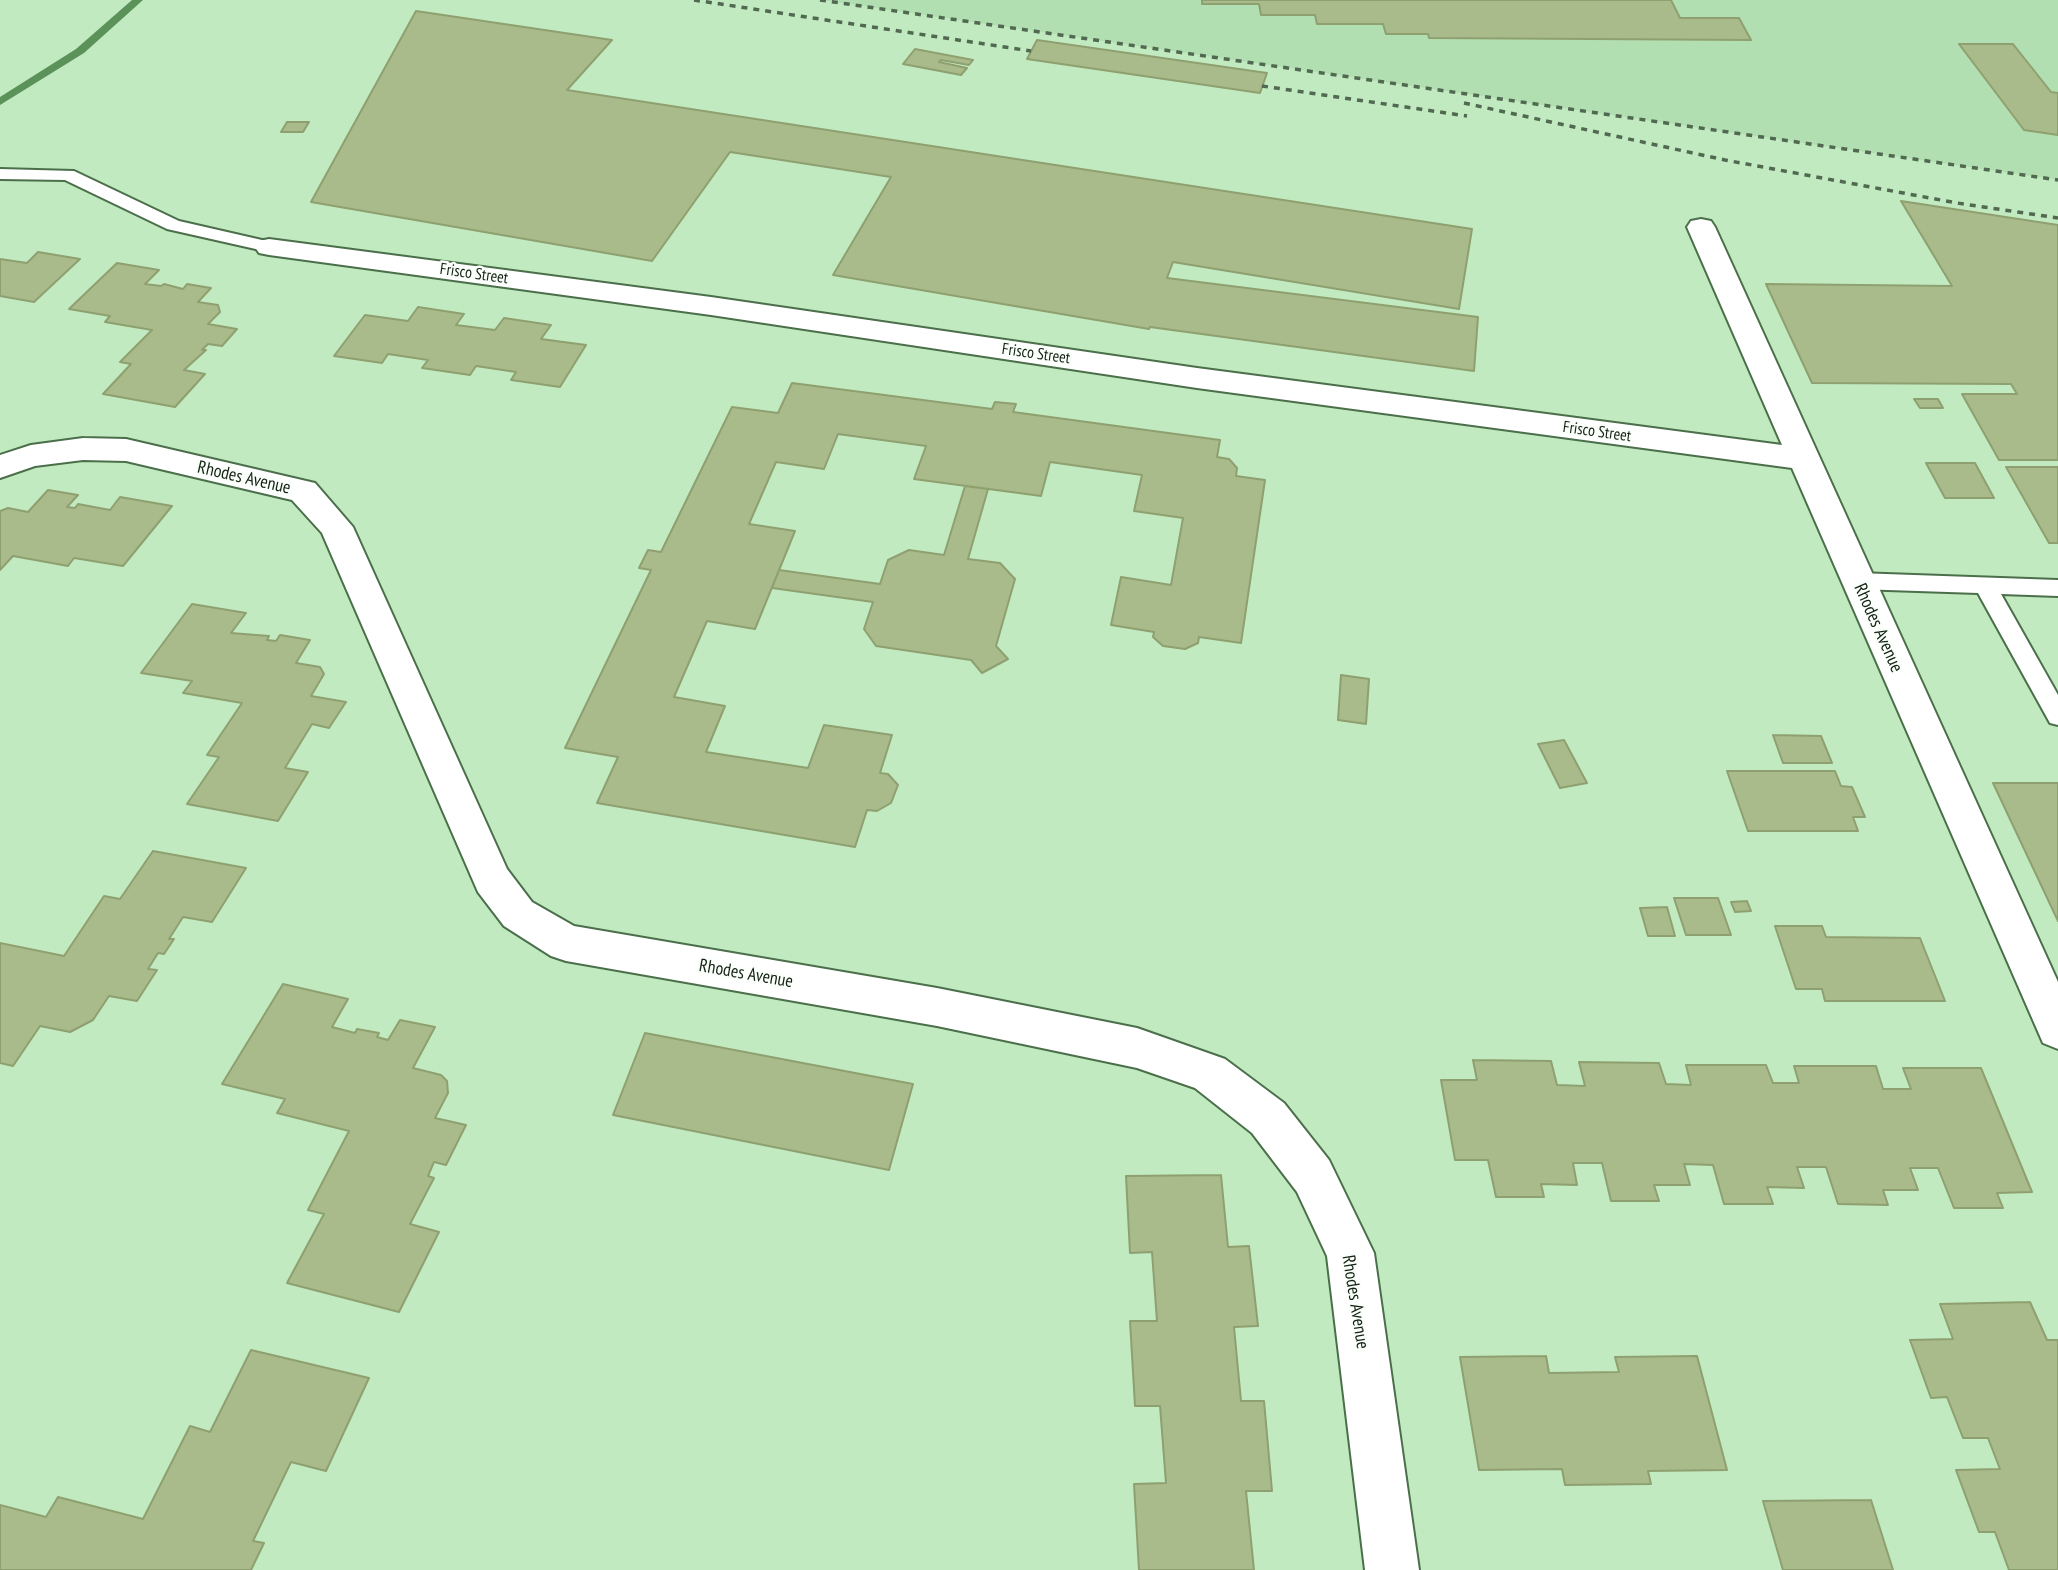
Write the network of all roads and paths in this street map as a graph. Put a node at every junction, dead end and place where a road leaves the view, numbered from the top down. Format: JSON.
{"nodes":[{"id":1,"x":0,"y":174,"type":"edge"},
{"id":2,"x":1700,"y":227,"type":"dead end"},
{"id":3,"x":269,"y":247,"type":"joint"},
{"id":4,"x":1803,"y":459,"type":"junction"},
{"id":5,"x":0,"y":467,"type":"edge"},
{"id":6,"x":1857,"y":581,"type":"junction"},
{"id":7,"x":1985,"y":586,"type":"junction"},
{"id":8,"x":2058,"y":588,"type":"edge"},
{"id":9,"x":2058,"y":716,"type":"edge"},
{"id":10,"x":2058,"y":1029,"type":"edge"},
{"id":11,"x":1392,"y":1570,"type":"edge"}],
"edges":[{"from":1,"to":3,"type":"lane"},
{"from":2,"to":4,"type":"street","name":"Rhodes Avenue"},
{"from":3,"to":4,"type":"street","name":"Frisco Street"},
{"from":4,"to":6,"type":"street","name":"Rhodes Avenue"},
{"from":5,"to":11,"type":"street","name":"Rhodes Avenue"},
{"from":6,"to":7,"type":"lane"},
{"from":6,"to":10,"type":"street","name":"Rhodes Avenue"},
{"from":7,"to":8,"type":"lane"},
{"from":7,"to":9,"type":"lane"}]}
